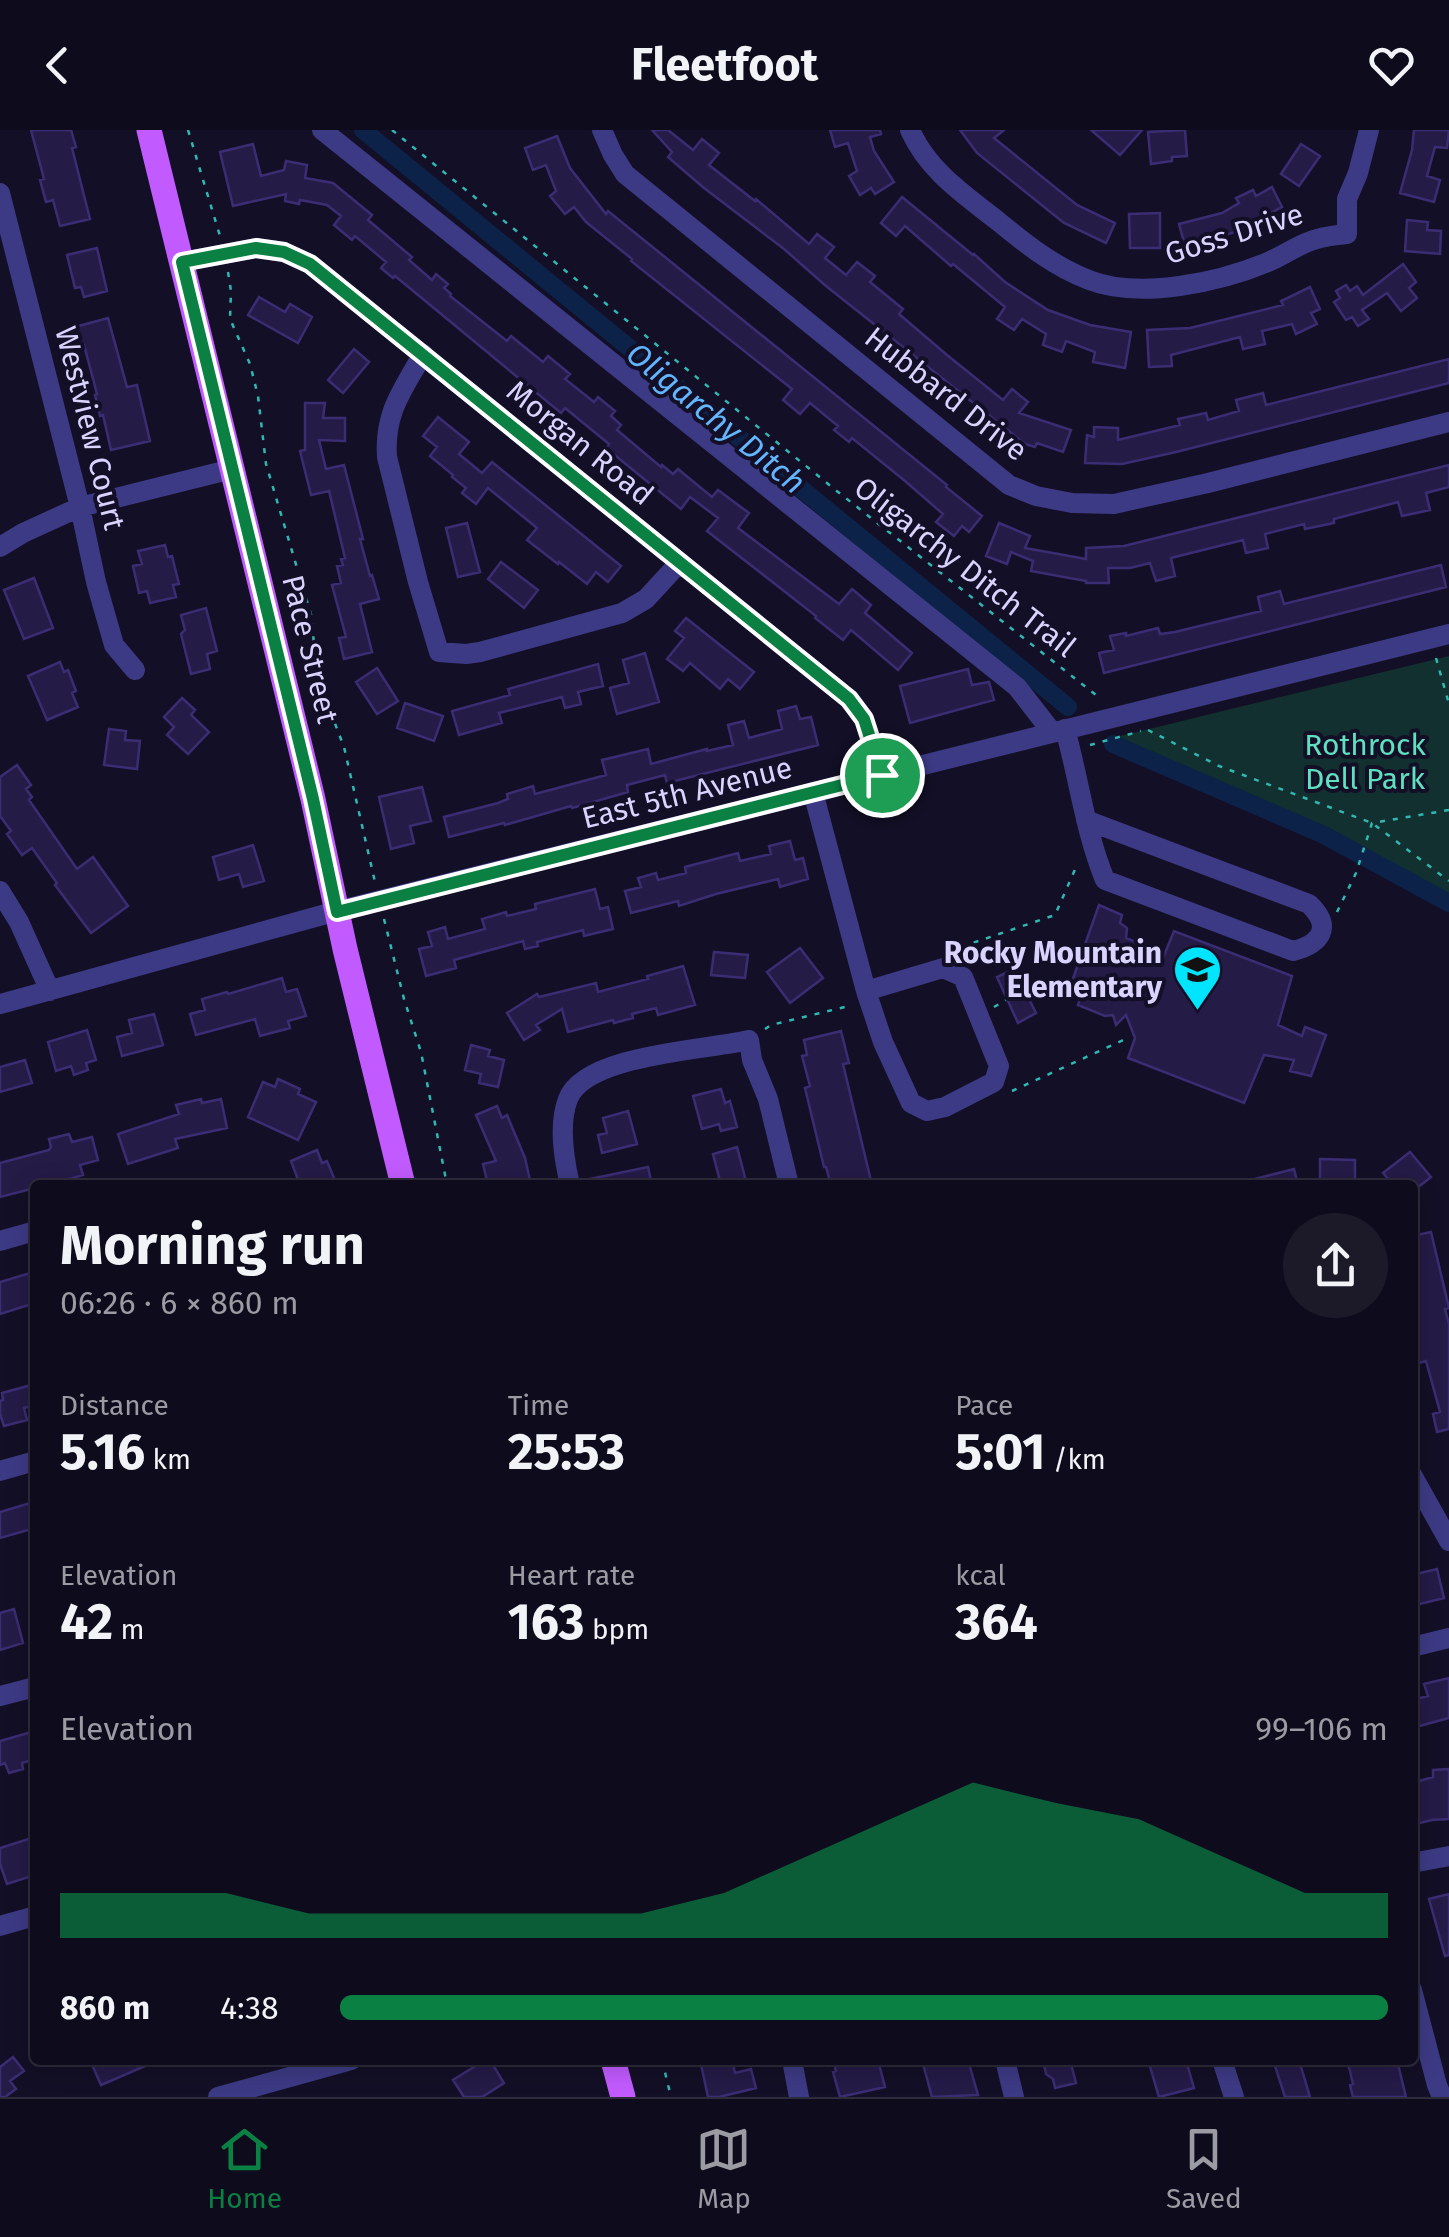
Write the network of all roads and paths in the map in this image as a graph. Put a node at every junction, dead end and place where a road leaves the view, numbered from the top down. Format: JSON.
{"nodes":[{"id":1,"x":150,"y":130,"type":"edge"},
{"id":2,"x":188,"y":130,"type":"edge"},
{"id":3,"x":322,"y":130,"type":"edge"},
{"id":4,"x":392,"y":130,"type":"edge"},
{"id":5,"x":602,"y":130,"type":"edge"},
{"id":6,"x":910,"y":130,"type":"edge"},
{"id":7,"x":1369,"y":130,"type":"edge"},
{"id":8,"x":0,"y":193,"type":"edge"},
{"id":9,"x":220,"y":237,"type":"dead end"},
{"id":10,"x":182,"y":262,"type":"junction"},
{"id":11,"x":228,"y":269,"type":"dead end"},
{"id":12,"x":423,"y":354,"type":"junction"},
{"id":13,"x":1449,"y":422,"type":"edge"},
{"id":14,"x":232,"y":469,"type":"junction"},
{"id":15,"x":80,"y":507,"type":"junction"},
{"id":16,"x":0,"y":547,"type":"edge"},
{"id":17,"x":680,"y":562,"type":"junction"},
{"id":18,"x":1449,"y":634,"type":"edge"},
{"id":19,"x":1436,"y":658,"type":"dead end"},
{"id":20,"x":135,"y":670,"type":"dead end"},
{"id":21,"x":1106,"y":703,"type":"dead end"},
{"id":22,"x":1449,"y":704,"type":"edge"},
{"id":23,"x":1058,"y":731,"type":"junction"},
{"id":24,"x":1071,"y":750,"type":"junction"},
{"id":25,"x":882,"y":775,"type":"junction"},
{"id":26,"x":813,"y":792,"type":"junction"},
{"id":27,"x":1449,"y":810,"type":"edge"},
{"id":28,"x":1086,"y":820,"type":"junction"},
{"id":29,"x":1372,"y":824,"type":"junction"},
{"id":30,"x":1077,"y":865,"type":"dead end"},
{"id":31,"x":1449,"y":880,"type":"edge"},
{"id":32,"x":376,"y":884,"type":"dead end"},
{"id":33,"x":0,"y":890,"type":"edge"},
{"id":34,"x":337,"y":912,"type":"junction"},
{"id":35,"x":1336,"y":913,"type":"dead end"},
{"id":36,"x":384,"y":919,"type":"dead end"},
{"id":37,"x":944,"y":952,"type":"dead end"},
{"id":38,"x":50,"y":991,"type":"junction"},
{"id":39,"x":868,"y":996,"type":"junction"},
{"id":40,"x":1006,"y":1000,"type":"dead end"},
{"id":41,"x":0,"y":1004,"type":"edge"},
{"id":42,"x":993,"y":1008,"type":"dead end"},
{"id":43,"x":1130,"y":1036,"type":"dead end"},
{"id":44,"x":749,"y":1040,"type":"junction"},
{"id":45,"x":1003,"y":1095,"type":"dead end"},
{"id":46,"x":402,"y":1180,"type":"edge"},
{"id":47,"x":446,"y":1180,"type":"edge"},
{"id":48,"x":569,"y":1180,"type":"edge"},
{"id":49,"x":788,"y":1180,"type":"edge"},
{"id":50,"x":30,"y":1233,"type":"edge"},
{"id":51,"x":0,"y":1241,"type":"edge"},
{"id":52,"x":30,"y":1462,"type":"edge"},
{"id":53,"x":0,"y":1471,"type":"edge"},
{"id":54,"x":1418,"y":1486,"type":"edge"},
{"id":55,"x":1449,"y":1541,"type":"edge"},
{"id":56,"x":1449,"y":1638,"type":"edge"},
{"id":57,"x":1418,"y":1646,"type":"edge"},
{"id":58,"x":30,"y":1687,"type":"edge"},
{"id":59,"x":0,"y":1696,"type":"edge"},
{"id":60,"x":1449,"y":1856,"type":"edge"},
{"id":61,"x":1418,"y":1862,"type":"edge"},
{"id":62,"x":30,"y":1917,"type":"edge"},
{"id":63,"x":0,"y":1926,"type":"edge"},
{"id":64,"x":1418,"y":2014,"type":"edge"},
{"id":65,"x":333,"y":2065,"type":"edge"},
{"id":66,"x":614,"y":2065,"type":"edge"},
{"id":67,"x":663,"y":2065,"type":"edge"},
{"id":68,"x":793,"y":2065,"type":"edge"},
{"id":69,"x":1005,"y":2065,"type":"edge"},
{"id":70,"x":1224,"y":2065,"type":"edge"},
{"id":71,"x":218,"y":2097,"type":"edge"},
{"id":72,"x":623,"y":2097,"type":"edge"},
{"id":73,"x":671,"y":2097,"type":"edge"},
{"id":74,"x":799,"y":2097,"type":"edge"},
{"id":75,"x":1014,"y":2097,"type":"edge"},
{"id":76,"x":1234,"y":2097,"type":"edge"},
{"id":77,"x":1442,"y":2097,"type":"edge"}],
"edges":[{"from":1,"to":10,"type":"main road","name":"Pace Street"},
{"from":2,"to":9,"type":"path"},
{"from":3,"to":23,"type":"street"},
{"from":4,"to":21,"type":"path","name":"Oligarchy Ditch Trail"},
{"from":5,"to":13,"type":"street","name":"Hubbard Drive"},
{"from":6,"to":7,"type":"street","name":"Goss Drive"},
{"from":8,"to":15,"type":"street","name":"Westview Court"},
{"from":10,"to":12,"type":"street","name":"Morgan Road"},
{"from":10,"to":14,"type":"main road","name":"Pace Street"},
{"from":11,"to":32,"type":"path"},
{"from":12,"to":17,"type":"street","name":"Morgan Road"},
{"from":12,"to":17,"type":"street"},
{"from":14,"to":15,"type":"street"},
{"from":14,"to":34,"type":"main road","name":"Pace Street"},
{"from":15,"to":16,"type":"street"},
{"from":15,"to":20,"type":"street","name":"Westview Court"},
{"from":17,"to":25,"type":"street","name":"Morgan Road"},
{"from":18,"to":23,"type":"street","name":"East 5th Avenue"},
{"from":19,"to":22,"type":"path"},
{"from":23,"to":24,"type":"street"},
{"from":23,"to":25,"type":"street","name":"East 5th Avenue"},
{"from":24,"to":28,"type":"street"},
{"from":24,"to":29,"type":"path"},
{"from":25,"to":26,"type":"street","name":"East 5th Avenue"},
{"from":26,"to":34,"type":"street","name":"East 5th Avenue"},
{"from":26,"to":39,"type":"street"},
{"from":27,"to":29,"type":"path"},
{"from":28,"to":28,"type":"street"},
{"from":29,"to":31,"type":"path"},
{"from":29,"to":35,"type":"path"},
{"from":30,"to":37,"type":"path"},
{"from":33,"to":38,"type":"street"},
{"from":34,"to":38,"type":"street","name":"East 5th Avenue"},
{"from":34,"to":46,"type":"main road","name":"Pace Street"},
{"from":36,"to":47,"type":"path"},
{"from":38,"to":41,"type":"street","name":"East 5th Avenue"},
{"from":39,"to":39,"type":"street"},
{"from":39,"to":44,"type":"path"},
{"from":40,"to":42,"type":"path"},
{"from":43,"to":45,"type":"path"},
{"from":44,"to":48,"type":"street"},
{"from":44,"to":49,"type":"street"},
{"from":50,"to":51,"type":"street"},
{"from":52,"to":53,"type":"street"},
{"from":54,"to":55,"type":"street"},
{"from":56,"to":57,"type":"street"},
{"from":58,"to":59,"type":"street"},
{"from":60,"to":61,"type":"street"},
{"from":62,"to":63,"type":"street"},
{"from":64,"to":77,"type":"street"},
{"from":65,"to":71,"type":"street"},
{"from":66,"to":72,"type":"main road"},
{"from":67,"to":73,"type":"path"},
{"from":68,"to":74,"type":"street"},
{"from":69,"to":75,"type":"street"},
{"from":70,"to":76,"type":"street"}]}
